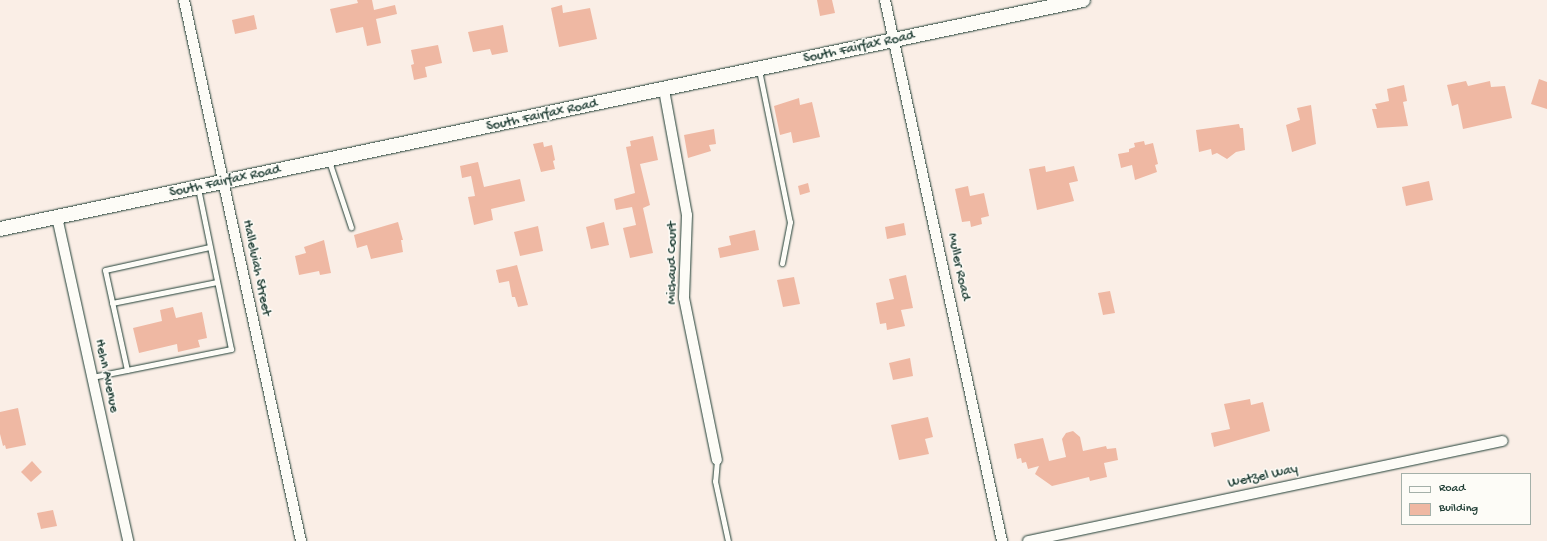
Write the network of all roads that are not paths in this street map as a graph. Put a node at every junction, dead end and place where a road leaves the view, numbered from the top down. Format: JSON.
{"nodes":[{"id":1,"x":184,"y":0,"type":"edge"},
{"id":2,"x":885,"y":0,"type":"edge"},
{"id":3,"x":1083,"y":0,"type":"edge"},
{"id":4,"x":894,"y":40,"type":"junction"},
{"id":5,"x":759,"y":69,"type":"junction"},
{"id":6,"x":664,"y":90,"type":"junction"},
{"id":7,"x":328,"y":160,"type":"junction"},
{"id":8,"x":223,"y":182,"type":"junction"},
{"id":9,"x":198,"y":187,"type":"junction"},
{"id":10,"x":57,"y":217,"type":"junction"},
{"id":11,"x":351,"y":227,"type":"dead end"},
{"id":12,"x":0,"y":229,"type":"edge"},
{"id":13,"x":210,"y":247,"type":"junction"},
{"id":14,"x":782,"y":263,"type":"dead end"},
{"id":15,"x":217,"y":282,"type":"junction"},
{"id":16,"x":112,"y":303,"type":"junction"},
{"id":17,"x":126,"y":370,"type":"junction"},
{"id":18,"x":92,"y":378,"type":"junction"},
{"id":19,"x":1503,"y":441,"type":"dead end"},
{"id":20,"x":717,"y":460,"type":"joint"},
{"id":21,"x":128,"y":541,"type":"edge"},
{"id":22,"x":301,"y":541,"type":"edge"},
{"id":23,"x":728,"y":541,"type":"edge"},
{"id":24,"x":1002,"y":541,"type":"edge"},
{"id":25,"x":1028,"y":541,"type":"edge"}],
"edges":[{"from":1,"to":8,"type":"street","name":"Halleluiah Street"},
{"from":2,"to":4,"type":"street","name":"Muller Road"},
{"from":3,"to":4,"type":"street","name":"South Fairfax Road"},
{"from":4,"to":5,"type":"street","name":"South Fairfax Road"},
{"from":4,"to":24,"type":"street","name":"Muller Road"},
{"from":5,"to":6,"type":"street","name":"South Fairfax Road"},
{"from":5,"to":14,"type":"lane"},
{"from":6,"to":7,"type":"street","name":"South Fairfax Road"},
{"from":6,"to":20,"type":"street","name":"Michaud Court"},
{"from":7,"to":8,"type":"street","name":"South Fairfax Road"},
{"from":7,"to":11,"type":"lane"},
{"from":8,"to":9,"type":"street","name":"South Fairfax Road"},
{"from":8,"to":22,"type":"street","name":"Halleluiah Street"},
{"from":9,"to":10,"type":"street","name":"South Fairfax Road"},
{"from":9,"to":13,"type":"lane"},
{"from":10,"to":12,"type":"street","name":"South Fairfax Road"},
{"from":10,"to":18,"type":"street","name":"Hehn Avenue"},
{"from":13,"to":15,"type":"lane"},
{"from":13,"to":16,"type":"lane"},
{"from":15,"to":16,"type":"lane"},
{"from":15,"to":17,"type":"lane"},
{"from":16,"to":17,"type":"lane"},
{"from":17,"to":18,"type":"lane"},
{"from":18,"to":21,"type":"street","name":"Hehn Avenue"},
{"from":19,"to":25,"type":"street","name":"Wetzel Way"},
{"from":20,"to":23,"type":"lane"}]}
